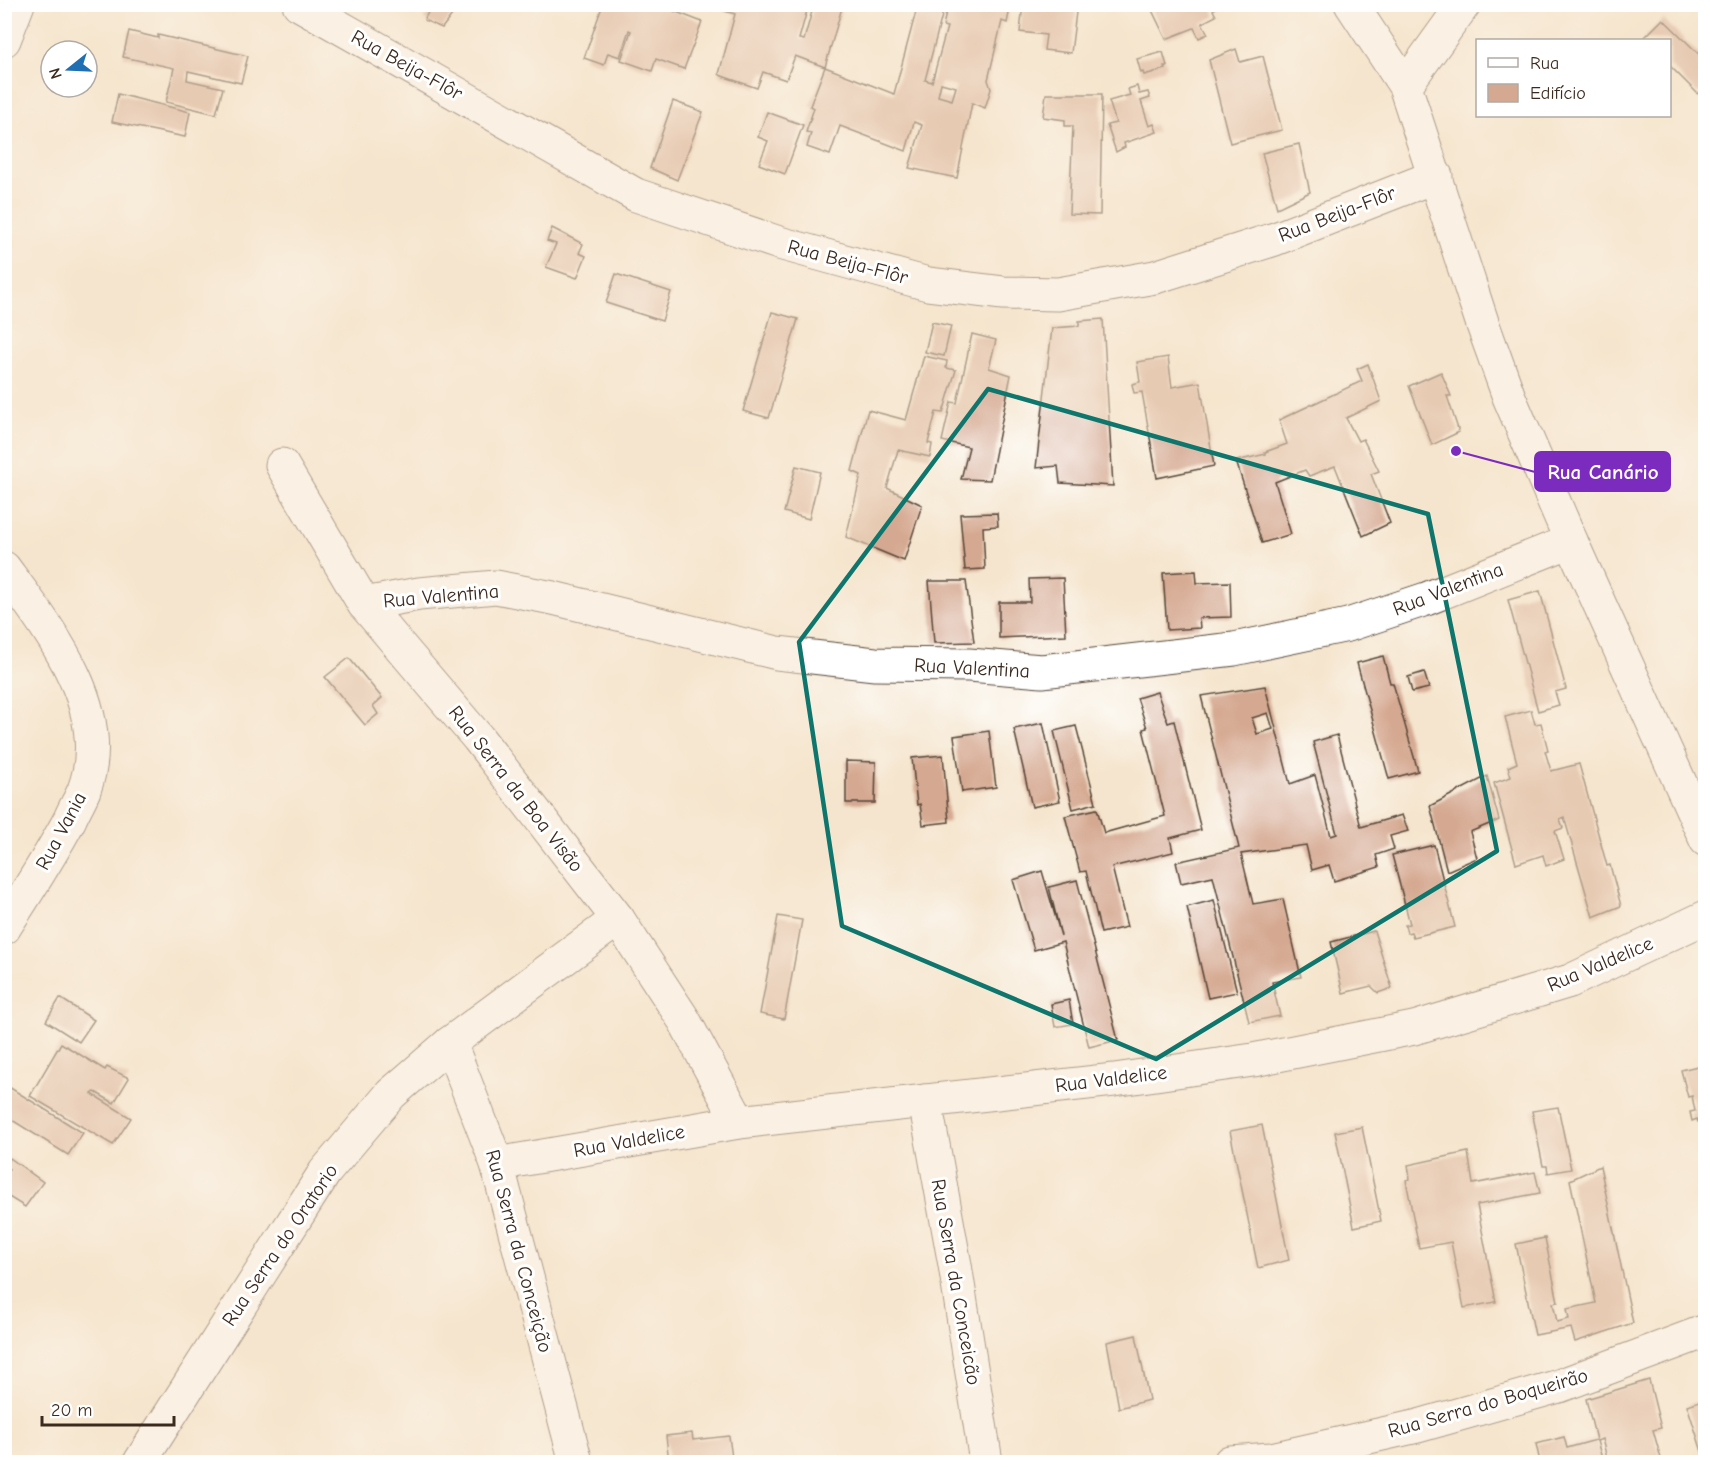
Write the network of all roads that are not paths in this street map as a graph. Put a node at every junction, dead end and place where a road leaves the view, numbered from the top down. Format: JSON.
{"nodes":[{"id":1,"x":18,"y":4,"type":"edge"},
{"id":2,"x":298,"y":4,"type":"edge"},
{"id":3,"x":1351,"y":4,"type":"edge"},
{"id":4,"x":1464,"y":4,"type":"edge"},
{"id":5,"x":4,"y":40,"type":"edge"},
{"id":6,"x":1405,"y":86,"type":"junction"},
{"id":7,"x":1436,"y":176,"type":"junction"},
{"id":8,"x":282,"y":465,"type":"dead end"},
{"id":9,"x":1571,"y":541,"type":"junction"},
{"id":10,"x":4,"y":568,"type":"edge"},
{"id":11,"x":364,"y":604,"type":"junction"},
{"id":12,"x":1706,"y":840,"type":"edge"},
{"id":13,"x":1706,"y":917,"type":"edge"},
{"id":14,"x":618,"y":919,"type":"junction"},
{"id":15,"x":4,"y":928,"type":"edge"},
{"id":16,"x":450,"y":1043,"type":"junction"},
{"id":17,"x":925,"y":1101,"type":"junction"},
{"id":18,"x":739,"y":1122,"type":"junction"},
{"id":19,"x":498,"y":1164,"type":"junction"},
{"id":20,"x":1706,"y":1331,"type":"edge"},
{"id":21,"x":140,"y":1462,"type":"edge"},
{"id":22,"x":576,"y":1462,"type":"edge"},
{"id":23,"x":986,"y":1462,"type":"edge"},
{"id":24,"x":1230,"y":1462,"type":"edge"}],
"edges":[{"from":1,"to":5,"type":"street"},
{"from":2,"to":7,"type":"street","name":"Rua Beija-Flôr"},
{"from":3,"to":6,"type":"street"},
{"from":4,"to":6,"type":"street"},
{"from":6,"to":7,"type":"street"},
{"from":7,"to":9,"type":"street"},
{"from":8,"to":11,"type":"street","name":"Rua Serra da Boa Visão"},
{"from":9,"to":11,"type":"street","name":"Rua Valentina"},
{"from":9,"to":12,"type":"street"},
{"from":10,"to":15,"type":"street","name":"Rua Vania"},
{"from":11,"to":14,"type":"street","name":"Rua Serra da Boa Visão"},
{"from":13,"to":17,"type":"street","name":"Rua Valdelice"},
{"from":14,"to":16,"type":"street","name":"Rua Serra do Oratorio"},
{"from":14,"to":18,"type":"street","name":"Rua Serra da Boa Visão"},
{"from":16,"to":19,"type":"street","name":"Rua Serra da Conceição"},
{"from":16,"to":21,"type":"street","name":"Rua Serra do Oratorio"},
{"from":17,"to":18,"type":"street","name":"Rua Valdelice"},
{"from":17,"to":23,"type":"street","name":"Rua Serra da Conceicão"},
{"from":18,"to":19,"type":"street","name":"Rua Valdelice"},
{"from":19,"to":22,"type":"street","name":"Rua Serra da Conceição"},
{"from":20,"to":24,"type":"street","name":"Rua Serra do Boqueirão"}]}
